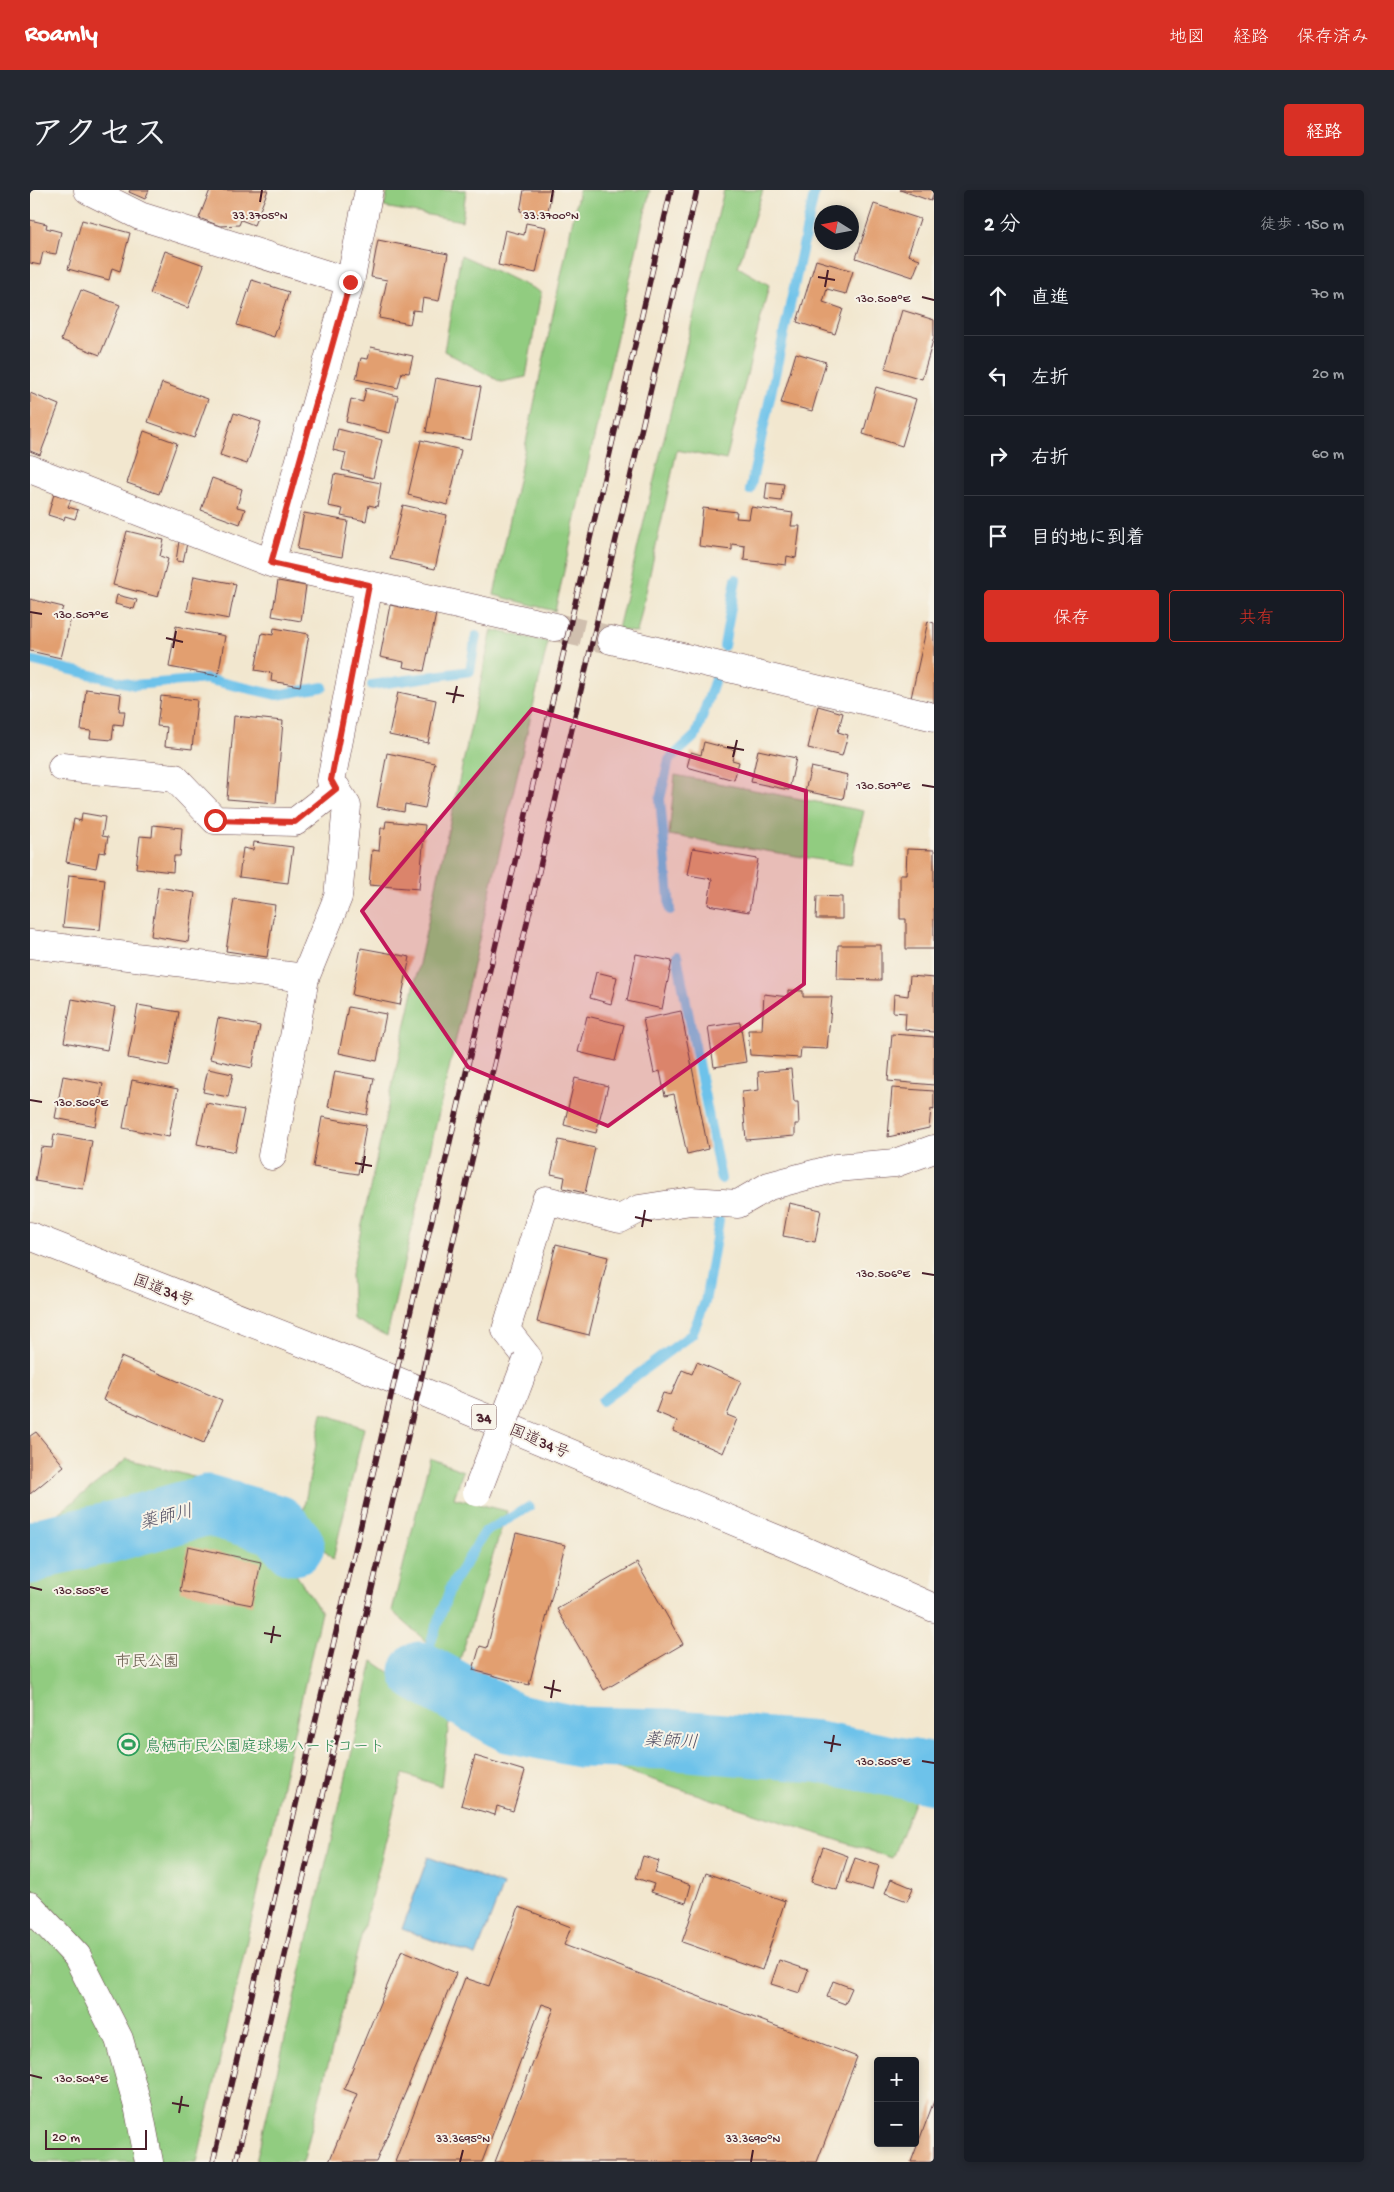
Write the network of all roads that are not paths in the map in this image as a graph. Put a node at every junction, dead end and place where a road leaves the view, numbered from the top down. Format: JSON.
{"nodes":[{"id":1,"x":88,"y":190,"type":"edge"},
{"id":2,"x":369,"y":190,"type":"edge"},
{"id":3,"x":350,"y":282,"type":"junction"},
{"id":4,"x":30,"y":469,"type":"edge"},
{"id":5,"x":271,"y":563,"type":"junction"},
{"id":6,"x":369,"y":585,"type":"junction"},
{"id":7,"x":555,"y":626,"type":"tunnel mouth"},
{"id":8,"x":611,"y":640,"type":"tunnel mouth"},
{"id":9,"x":934,"y":718,"type":"edge"},
{"id":10,"x":62,"y":767,"type":"dead end"},
{"id":11,"x":336,"y":789,"type":"junction"},
{"id":12,"x":30,"y":944,"type":"edge"},
{"id":13,"x":305,"y":978,"type":"junction"},
{"id":14,"x":934,"y":1148,"type":"edge"},
{"id":15,"x":272,"y":1156,"type":"dead end"},
{"id":16,"x":30,"y":1236,"type":"edge"},
{"id":17,"x":477,"y":1492,"type":"dead end"},
{"id":18,"x":934,"y":1608,"type":"edge"},
{"id":19,"x":30,"y":1906,"type":"edge"},
{"id":20,"x":150,"y":2162,"type":"edge"}],
"edges":[{"from":1,"to":3,"type":"main road"},
{"from":2,"to":3,"type":"main road"},
{"from":3,"to":5,"type":"main road"},
{"from":4,"to":5,"type":"main road"},
{"from":5,"to":6,"type":"main road"},
{"from":6,"to":7,"type":"main road"},
{"from":6,"to":11,"type":"main road"},
{"from":8,"to":9,"type":"main road"},
{"from":10,"to":11,"type":"main road"},
{"from":11,"to":13,"type":"main road"},
{"from":12,"to":13,"type":"main road"},
{"from":13,"to":15,"type":"main road"},
{"from":14,"to":17,"type":"main road","bridge":true},
{"from":16,"to":18,"type":"main road","name":"国道34号","number":"34"},
{"from":19,"to":20,"type":"main road"}]}
